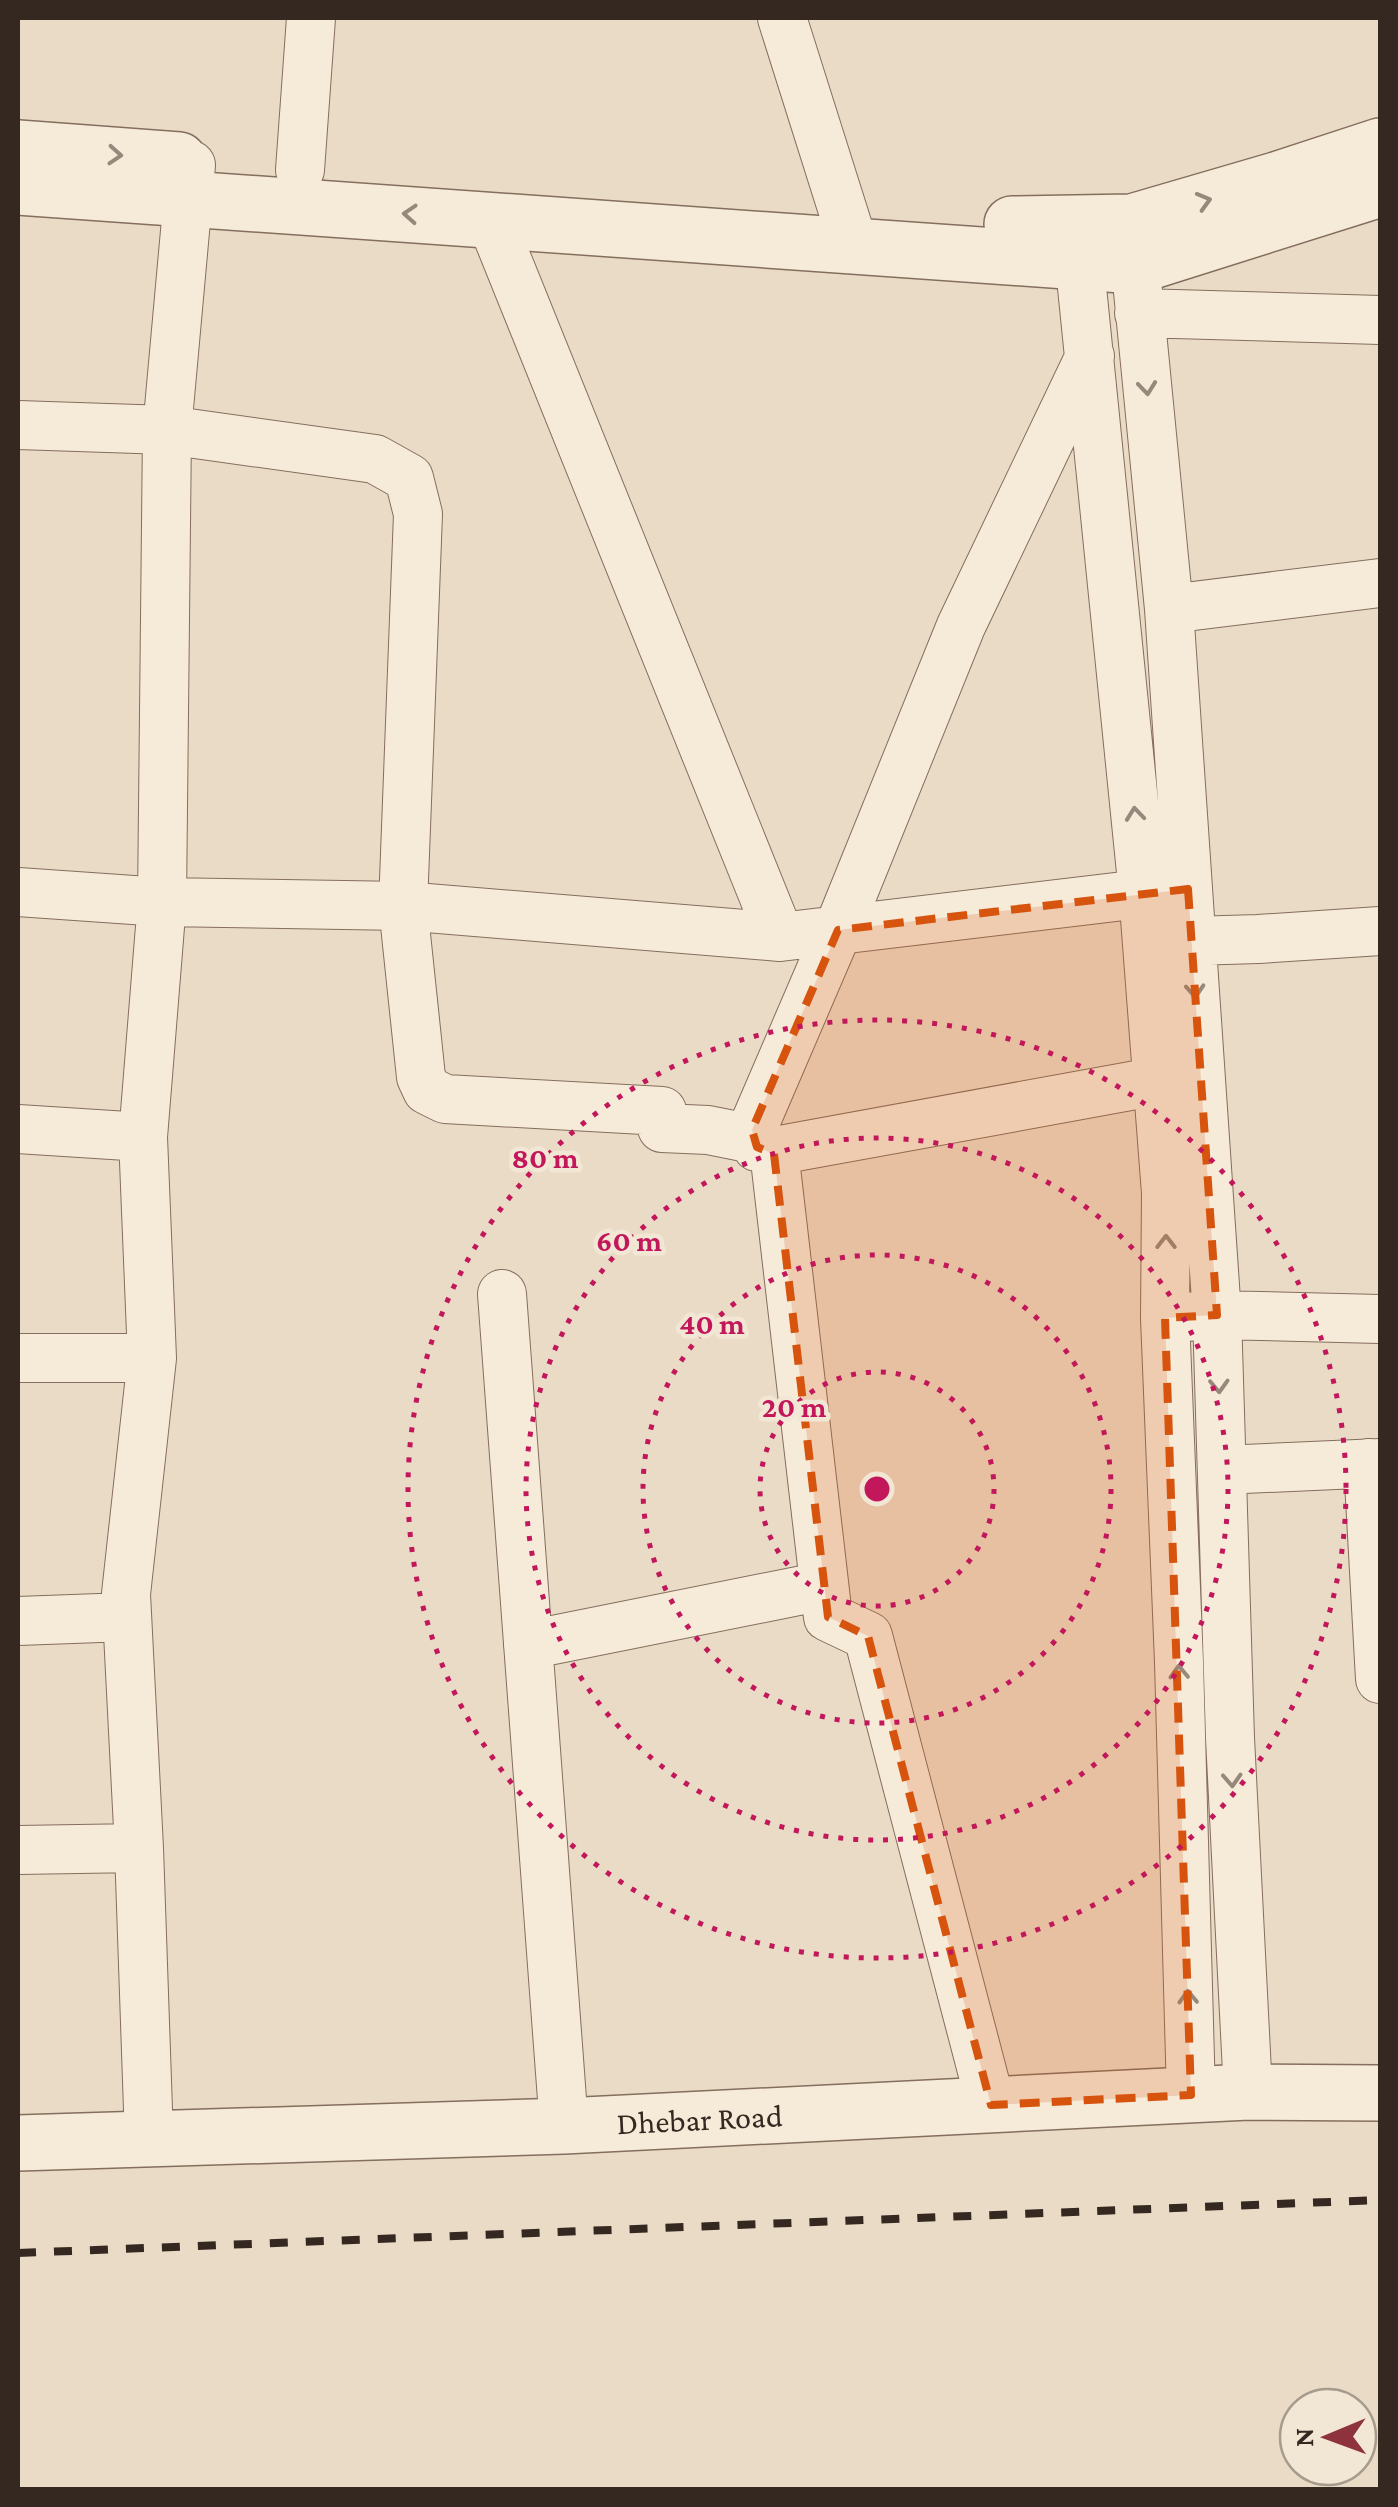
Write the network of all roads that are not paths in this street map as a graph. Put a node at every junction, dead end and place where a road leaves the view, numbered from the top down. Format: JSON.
{"nodes":[{"id":1,"x":311,"y":18,"type":"edge"},
{"id":2,"x":782,"y":18,"type":"edge"},
{"id":3,"x":1380,"y":146,"type":"edge"},
{"id":4,"x":18,"y":148,"type":"edge"},
{"id":5,"x":300,"y":170,"type":"junction"},
{"id":6,"x":190,"y":180,"type":"junction"},
{"id":7,"x":18,"y":187,"type":"edge"},
{"id":8,"x":1380,"y":189,"type":"edge"},
{"id":9,"x":491,"y":220,"type":"junction"},
{"id":10,"x":849,"y":230,"type":"junction"},
{"id":11,"x":1078,"y":243,"type":"junction"},
{"id":12,"x":1136,"y":272,"type":"junction"},
{"id":13,"x":1380,"y":320,"type":"edge"},
{"id":14,"x":1089,"y":358,"type":"junction"},
{"id":15,"x":18,"y":425,"type":"edge"},
{"id":16,"x":166,"y":430,"type":"junction"},
{"id":17,"x":1380,"y":583,"type":"edge"},
{"id":18,"x":1169,"y":609,"type":"junction"},
{"id":19,"x":1166,"y":890,"type":"junction"},
{"id":20,"x":18,"y":892,"type":"edge"},
{"id":21,"x":162,"y":902,"type":"junction"},
{"id":22,"x":403,"y":906,"type":"junction"},
{"id":23,"x":838,"y":930,"type":"junction"},
{"id":24,"x":1380,"y":931,"type":"edge"},
{"id":25,"x":780,"y":937,"type":"junction"},
{"id":26,"x":1170,"y":942,"type":"junction"},
{"id":27,"x":1158,"y":1081,"type":"junction"},
{"id":28,"x":18,"y":1130,"type":"edge"},
{"id":29,"x":143,"y":1138,"type":"junction"},
{"id":30,"x":763,"y":1145,"type":"junction"},
{"id":31,"x":502,"y":1294,"type":"dead end"},
{"id":32,"x":1217,"y":1315,"type":"junction"},
{"id":33,"x":1165,"y":1318,"type":"junction"},
{"id":34,"x":1380,"y":1319,"type":"edge"},
{"id":35,"x":18,"y":1358,"type":"edge"},
{"id":36,"x":152,"y":1358,"type":"junction"},
{"id":37,"x":1374,"y":1463,"type":"edge"},
{"id":38,"x":1222,"y":1470,"type":"junction"},
{"id":39,"x":803,"y":1590,"type":"dead end"},
{"id":40,"x":127,"y":1617,"type":"junction"},
{"id":41,"x":18,"y":1621,"type":"edge"},
{"id":42,"x":528,"y":1645,"type":"junction"},
{"id":43,"x":1380,"y":1679,"type":"edge"},
{"id":44,"x":140,"y":1848,"type":"junction"},
{"id":45,"x":18,"y":1850,"type":"edge"},
{"id":46,"x":1248,"y":2092,"type":"junction"},
{"id":47,"x":1380,"y":2093,"type":"edge"},
{"id":48,"x":1191,"y":2094,"type":"junction"},
{"id":49,"x":991,"y":2105,"type":"junction"},
{"id":50,"x":564,"y":2126,"type":"junction"},
{"id":51,"x":149,"y":2139,"type":"junction"},
{"id":52,"x":18,"y":2143,"type":"edge"}],
"edges":[{"from":1,"to":5,"type":"street"},
{"from":2,"to":10,"type":"street"},
{"from":12,"to":3,"type":"street","one_way":true},
{"from":4,"to":6,"type":"street","one_way":true},
{"from":5,"to":6,"type":"street"},
{"from":5,"to":10,"type":"street"},
{"from":6,"to":7,"type":"street"},
{"from":9,"to":6,"type":"street","one_way":true},
{"from":6,"to":16,"type":"street"},
{"from":8,"to":12,"type":"street"},
{"from":9,"to":10,"type":"street"},
{"from":9,"to":25,"type":"street"},
{"from":10,"to":11,"type":"street"},
{"from":11,"to":12,"type":"street"},
{"from":11,"to":14,"type":"street"},
{"from":12,"to":13,"type":"street"},
{"from":12,"to":14,"type":"street"},
{"from":12,"to":18,"type":"street","one_way":true},
{"from":19,"to":14,"type":"street","one_way":true},
{"from":14,"to":23,"type":"street"},
{"from":15,"to":16,"type":"street"},
{"from":16,"to":21,"type":"street"},
{"from":16,"to":22,"type":"street"},
{"from":17,"to":18,"type":"street"},
{"from":18,"to":19,"type":"street"},
{"from":19,"to":23,"type":"street"},
{"from":19,"to":26,"type":"street"},
{"from":20,"to":21,"type":"street"},
{"from":21,"to":22,"type":"street"},
{"from":21,"to":29,"type":"street"},
{"from":22,"to":25,"type":"street"},
{"from":22,"to":30,"type":"street"},
{"from":23,"to":25,"type":"street"},
{"from":23,"to":30,"type":"street"},
{"from":24,"to":26,"type":"street"},
{"from":26,"to":27,"type":"street"},
{"from":26,"to":32,"type":"street","one_way":true},
{"from":27,"to":30,"type":"street"},
{"from":33,"to":27,"type":"street","one_way":true},
{"from":28,"to":29,"type":"street"},
{"from":29,"to":36,"type":"street"},
{"from":30,"to":49,"type":"street"},
{"from":31,"to":42,"type":"street"},
{"from":32,"to":33,"type":"street"},
{"from":32,"to":34,"type":"street"},
{"from":32,"to":38,"type":"street","one_way":true},
{"from":48,"to":33,"type":"street","one_way":true},
{"from":35,"to":36,"type":"street"},
{"from":36,"to":40,"type":"street"},
{"from":37,"to":38,"type":"street"},
{"from":37,"to":43,"type":"street"},
{"from":38,"to":46,"type":"street","one_way":true},
{"from":39,"to":42,"type":"street"},
{"from":40,"to":41,"type":"street"},
{"from":40,"to":44,"type":"street"},
{"from":42,"to":50,"type":"street"},
{"from":44,"to":45,"type":"street"},
{"from":44,"to":51,"type":"street"},
{"from":46,"to":47,"type":"street","name":"Dhebar Road"},
{"from":46,"to":48,"type":"street","name":"Dhebar Road"},
{"from":48,"to":49,"type":"street","name":"Dhebar Road"},
{"from":49,"to":50,"type":"street","name":"Dhebar Road"},
{"from":50,"to":51,"type":"street","name":"Dhebar Road"},
{"from":51,"to":52,"type":"street","name":"Dhebar Road"}]}
